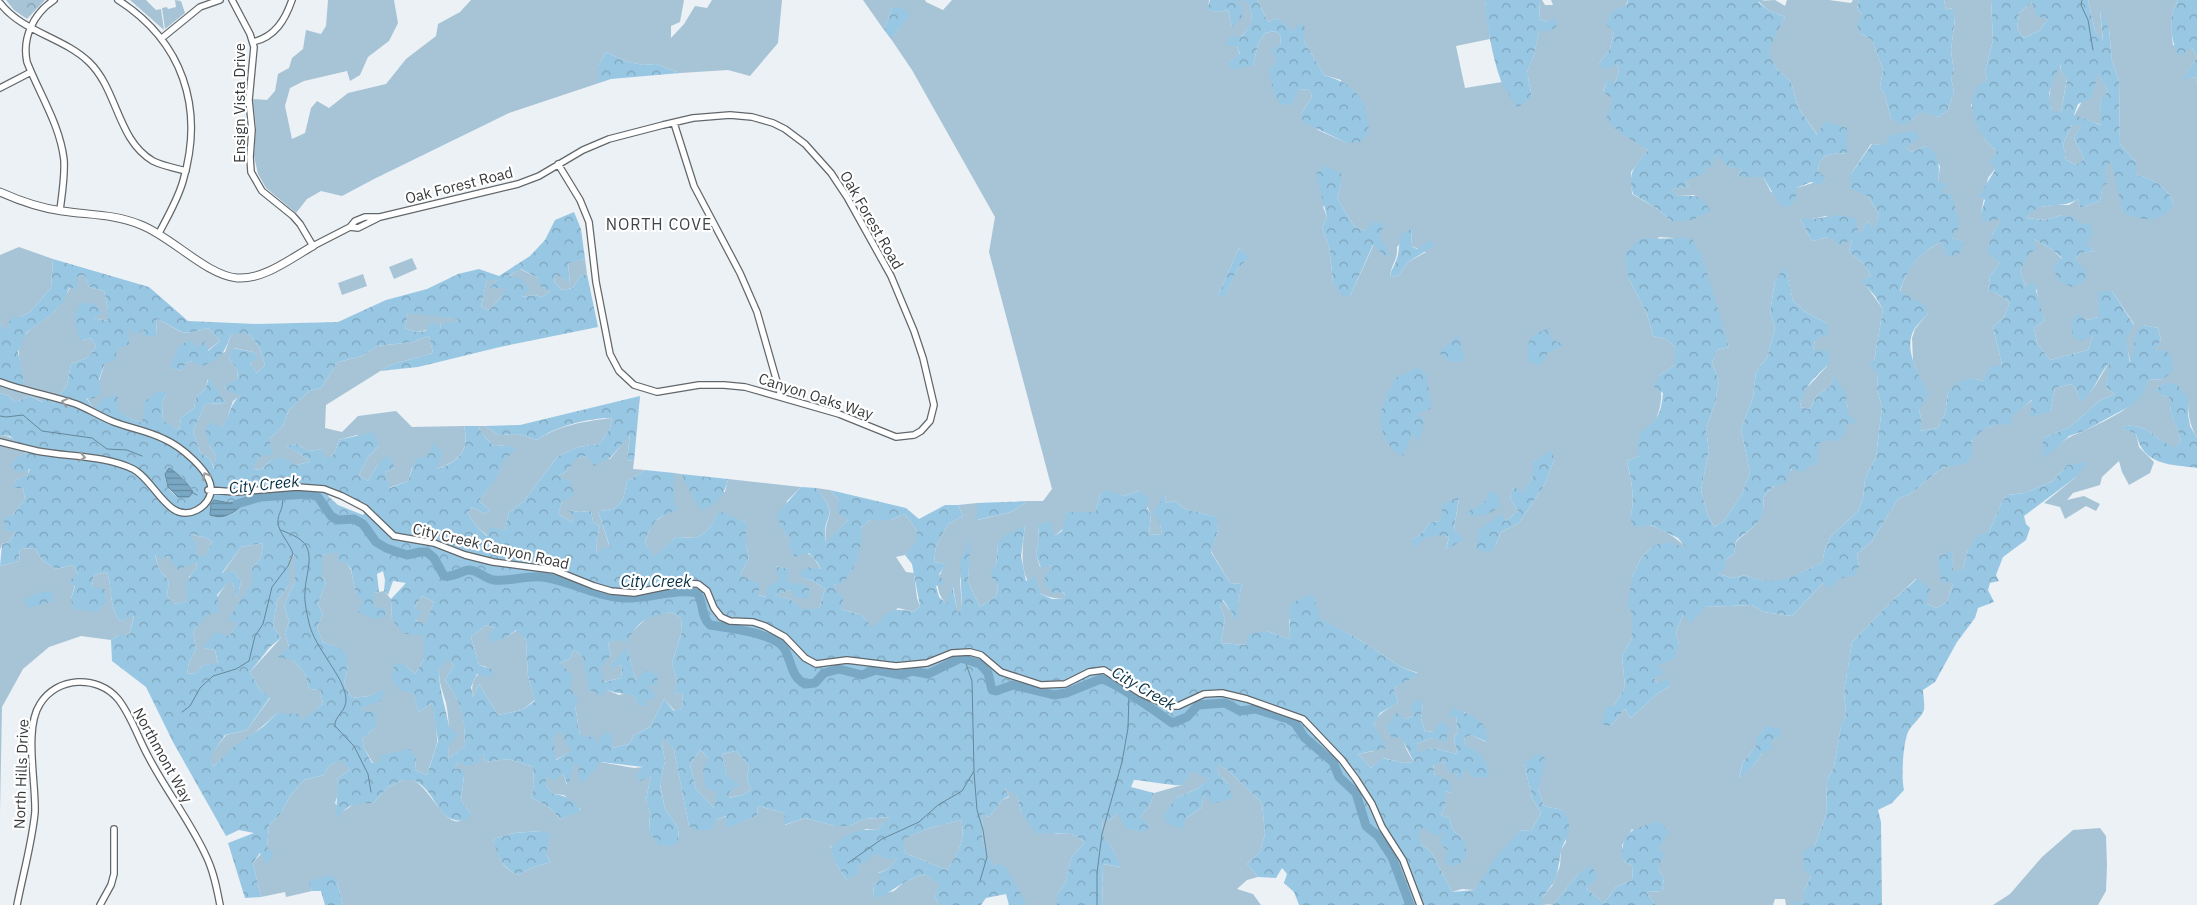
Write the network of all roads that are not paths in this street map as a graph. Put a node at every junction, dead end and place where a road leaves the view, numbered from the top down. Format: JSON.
{"nodes":[{"id":1,"x":54,"y":0,"type":"edge"},
{"id":2,"x":118,"y":0,"type":"edge"},
{"id":3,"x":220,"y":0,"type":"edge"},
{"id":4,"x":232,"y":0,"type":"edge"},
{"id":5,"x":292,"y":0,"type":"edge"},
{"id":6,"x":0,"y":2,"type":"edge"},
{"id":7,"x":31,"y":27,"type":"junction"},
{"id":8,"x":162,"y":38,"type":"junction"},
{"id":9,"x":253,"y":42,"type":"junction"},
{"id":10,"x":31,"y":72,"type":"junction"},
{"id":11,"x":0,"y":88,"type":"edge"},
{"id":12,"x":674,"y":123,"type":"junction"},
{"id":13,"x":558,"y":164,"type":"junction"},
{"id":14,"x":186,"y":171,"type":"junction"},
{"id":15,"x":0,"y":192,"type":"edge"},
{"id":16,"x":60,"y":210,"type":"junction"},
{"id":17,"x":159,"y":233,"type":"junction"},
{"id":18,"x":313,"y":246,"type":"junction"},
{"id":19,"x":0,"y":382,"type":"edge"},
{"id":20,"x":780,"y":396,"type":"junction"},
{"id":21,"x":926,"y":426,"type":"joint"},
{"id":22,"x":0,"y":442,"type":"edge"},
{"id":23,"x":210,"y":490,"type":"junction"},
{"id":24,"x":40,"y":703,"type":"joint"},
{"id":25,"x":114,"y":829,"type":"dead end"},
{"id":26,"x":17,"y":905,"type":"edge"},
{"id":27,"x":100,"y":905,"type":"edge"},
{"id":28,"x":220,"y":905,"type":"edge"},
{"id":29,"x":1420,"y":905,"type":"edge"}],
"edges":[{"from":1,"to":7,"type":"street"},
{"from":2,"to":8,"type":"street"},
{"from":3,"to":8,"type":"street"},
{"from":4,"to":9,"type":"street","name":"Ensign Vista Drive"},
{"from":5,"to":9,"type":"street"},
{"from":6,"to":7,"type":"street"},
{"from":7,"to":10,"type":"street"},
{"from":7,"to":14,"type":"street"},
{"from":8,"to":14,"type":"street"},
{"from":9,"to":18,"type":"street","name":"Ensign Vista Drive"},
{"from":10,"to":11,"type":"street"},
{"from":10,"to":16,"type":"street"},
{"from":12,"to":13,"type":"street","name":"Oak Forest Road"},
{"from":12,"to":20,"type":"street"},
{"from":12,"to":21,"type":"street","name":"Oak Forest Road"},
{"from":13,"to":18,"type":"street","name":"Oak Forest Road"},
{"from":13,"to":20,"type":"street","name":"Canyon Oaks Way"},
{"from":14,"to":17,"type":"street"},
{"from":15,"to":16,"type":"street"},
{"from":16,"to":17,"type":"street"},
{"from":17,"to":18,"type":"street"},
{"from":23,"to":19,"type":"street","one_way":true},
{"from":20,"to":21,"type":"street","name":"Canyon Oaks Way"},
{"from":22,"to":23,"type":"street","one_way":true},
{"from":23,"to":29,"type":"street","name":"City Creek Canyon Road"},
{"from":24,"to":26,"type":"street","name":"North Hills Drive"},
{"from":24,"to":28,"type":"street","name":"Northmont Way"},
{"from":25,"to":27,"type":"street"}]}
